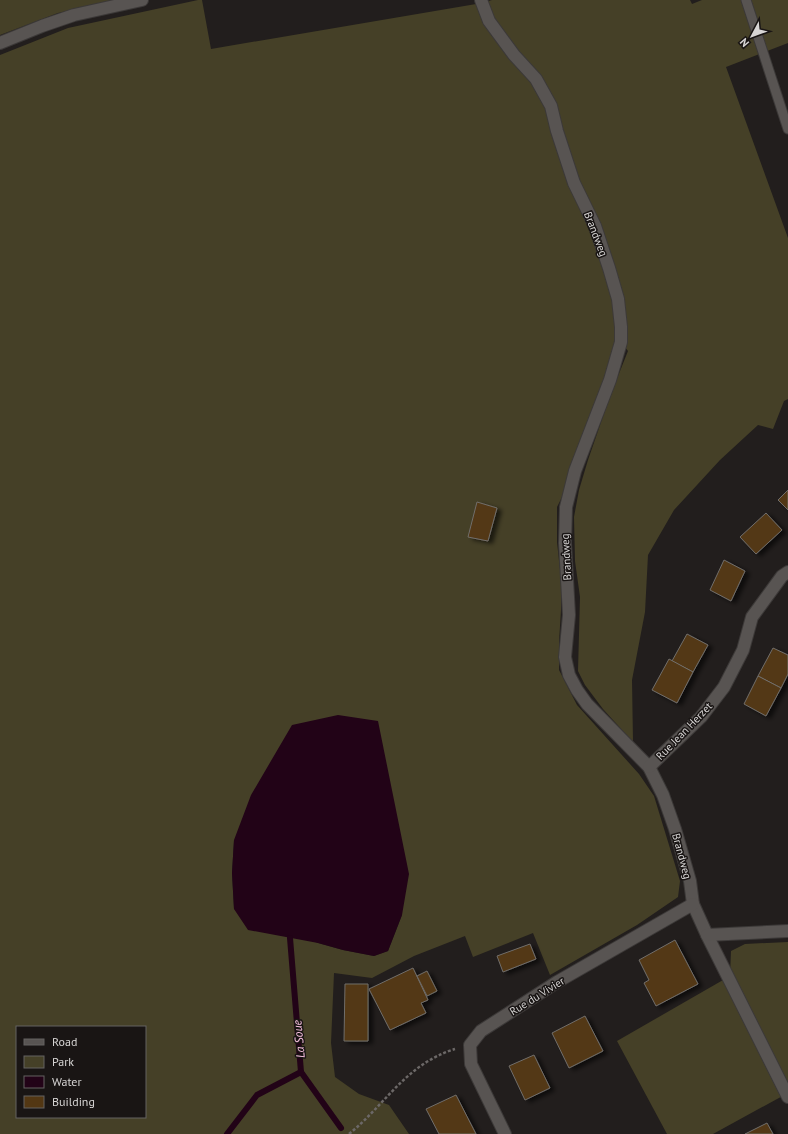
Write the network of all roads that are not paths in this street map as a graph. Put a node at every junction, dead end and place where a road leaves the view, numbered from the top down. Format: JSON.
{"nodes":[{"id":1,"x":142,"y":0,"type":"edge"},
{"id":2,"x":481,"y":0,"type":"edge"},
{"id":3,"x":746,"y":0,"type":"edge"},
{"id":4,"x":0,"y":43,"type":"edge"},
{"id":5,"x":788,"y":129,"type":"edge"},
{"id":6,"x":788,"y":572,"type":"edge"},
{"id":7,"x":649,"y":767,"type":"junction"},
{"id":8,"x":693,"y":904,"type":"junction"},
{"id":9,"x":788,"y":931,"type":"edge"},
{"id":10,"x":707,"y":935,"type":"junction"},
{"id":11,"x":788,"y":1097,"type":"edge"},
{"id":12,"x":505,"y":1134,"type":"edge"}],
"edges":[{"from":1,"to":4,"type":"street"},
{"from":2,"to":7,"type":"street","name":"Brandweg"},
{"from":3,"to":5,"type":"lane"},
{"from":6,"to":7,"type":"street","name":"Rue Jean Herzet"},
{"from":7,"to":8,"type":"street","name":"Brandweg"},
{"from":8,"to":10,"type":"street","name":"Brandweg"},
{"from":8,"to":12,"type":"street","name":"Rue du Vivier"},
{"from":9,"to":10,"type":"street"},
{"from":10,"to":11,"type":"street","name":"Brandweg"}]}
